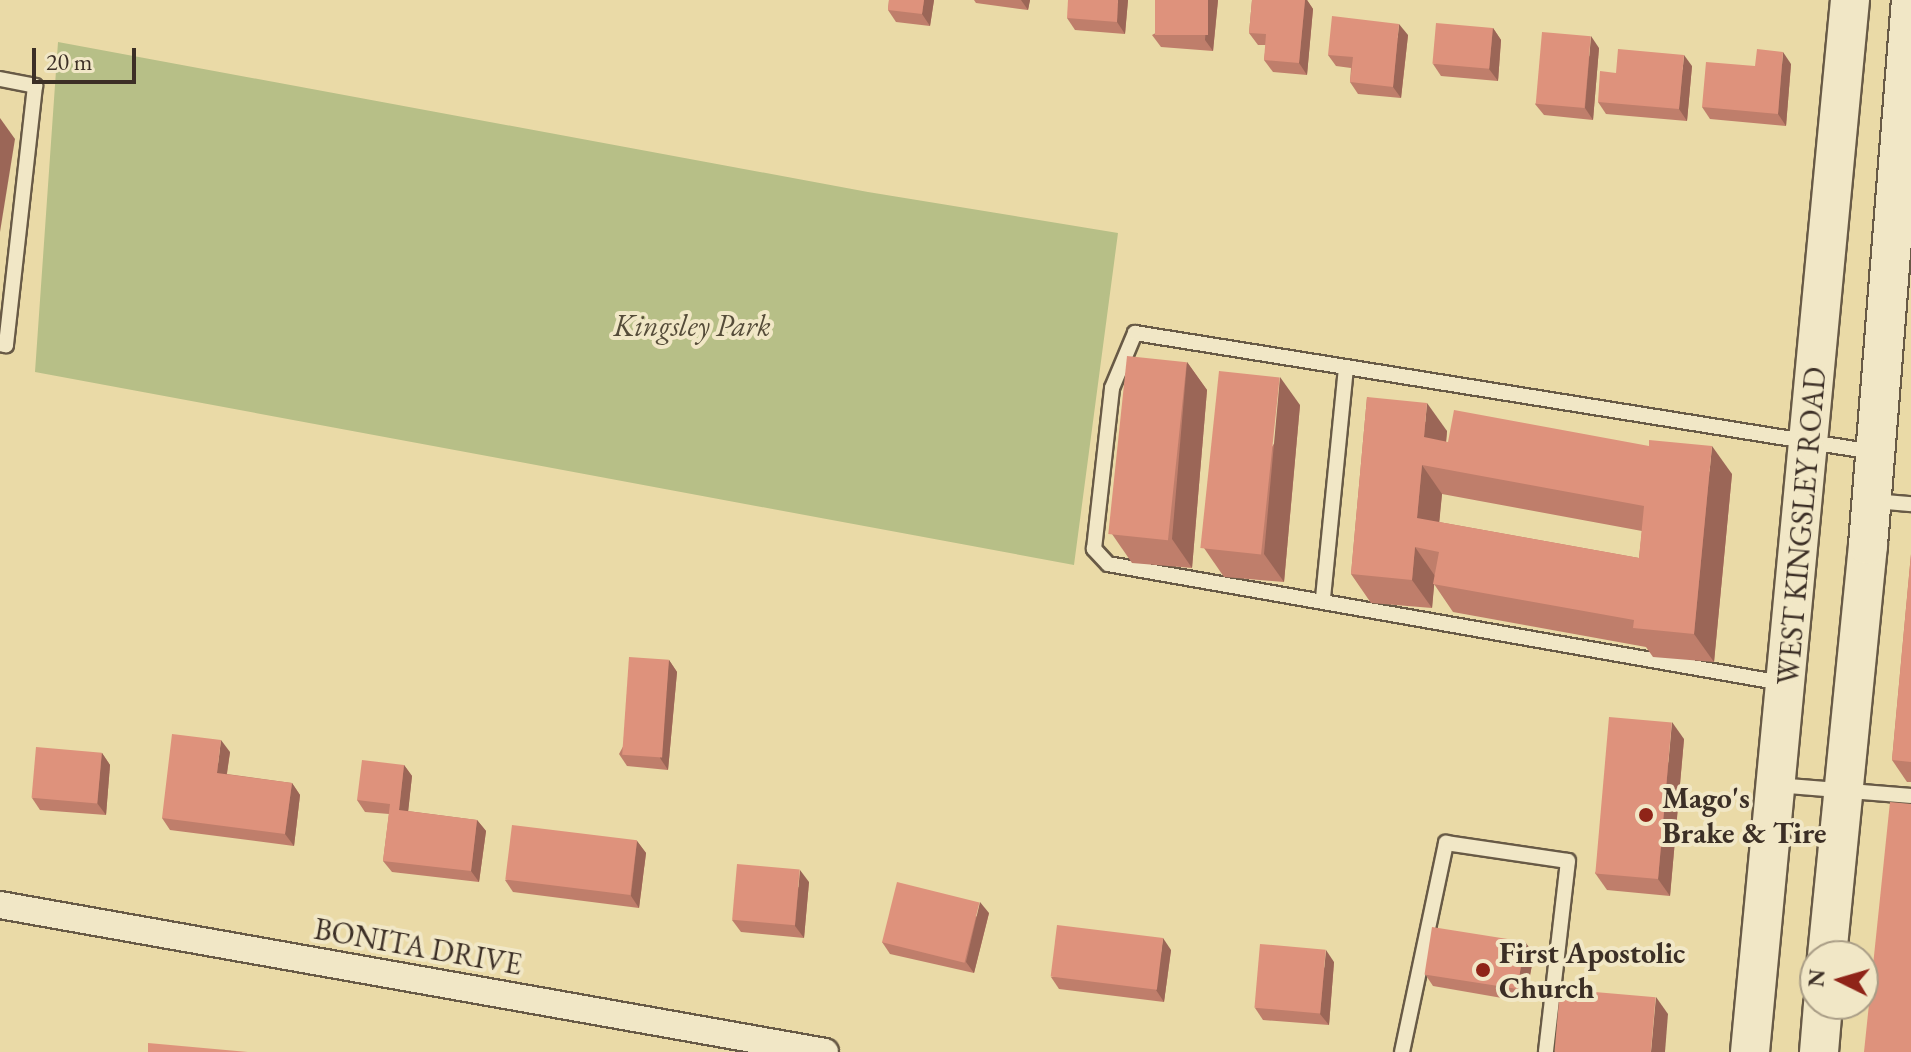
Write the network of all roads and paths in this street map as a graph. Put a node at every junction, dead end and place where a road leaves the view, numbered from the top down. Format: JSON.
{"nodes":[{"id":1,"x":1850,"y":0,"type":"edge"},
{"id":2,"x":1911,"y":0,"type":"edge"},
{"id":3,"x":0,"y":79,"type":"edge"},
{"id":4,"x":0,"y":344,"type":"edge"},
{"id":5,"x":1346,"y":368,"type":"junction"},
{"id":6,"x":1812,"y":445,"type":"junction"},
{"id":7,"x":1873,"y":452,"type":"junction"},
{"id":8,"x":1870,"y":501,"type":"junction"},
{"id":9,"x":1911,"y":504,"type":"edge"},
{"id":10,"x":1323,"y":598,"type":"junction"},
{"id":11,"x":1787,"y":684,"type":"junction"},
{"id":12,"x":1777,"y":785,"type":"junction"},
{"id":13,"x":1842,"y":791,"type":"junction"},
{"id":14,"x":1911,"y":796,"type":"edge"},
{"id":15,"x":0,"y":905,"type":"edge"},
{"id":16,"x":1828,"y":940,"type":"edge"},
{"id":17,"x":1822,"y":1020,"type":"edge"},
{"id":18,"x":825,"y":1052,"type":"edge"},
{"id":19,"x":1402,"y":1052,"type":"edge"},
{"id":20,"x":1546,"y":1052,"type":"edge"},
{"id":21,"x":1750,"y":1052,"type":"edge"},
{"id":22,"x":1819,"y":1052,"type":"edge"}],
"edges":[{"from":1,"to":6,"type":"main road","name":"WEST KINGSLEY ROAD"},
{"from":2,"to":7,"type":"main road"},
{"from":3,"to":4,"type":"lane"},
{"from":5,"to":6,"type":"lane"},
{"from":5,"to":10,"type":"lane"},
{"from":5,"to":10,"type":"lane"},
{"from":6,"to":7,"type":"lane"},
{"from":6,"to":11,"type":"main road","name":"WEST KINGSLEY ROAD"},
{"from":7,"to":8,"type":"main road"},
{"from":8,"to":9,"type":"lane"},
{"from":8,"to":13,"type":"main road"},
{"from":10,"to":11,"type":"lane"},
{"from":11,"to":12,"type":"main road","name":"WEST KINGSLEY ROAD"},
{"from":12,"to":13,"type":"lane"},
{"from":12,"to":21,"type":"main road","name":"WEST KINGSLEY ROAD"},
{"from":13,"to":14,"type":"lane"},
{"from":13,"to":16,"type":"main road"},
{"from":15,"to":18,"type":"street","name":"BONITA DRIVE"},
{"from":17,"to":22,"type":"main road"},
{"from":19,"to":20,"type":"lane"}]}
